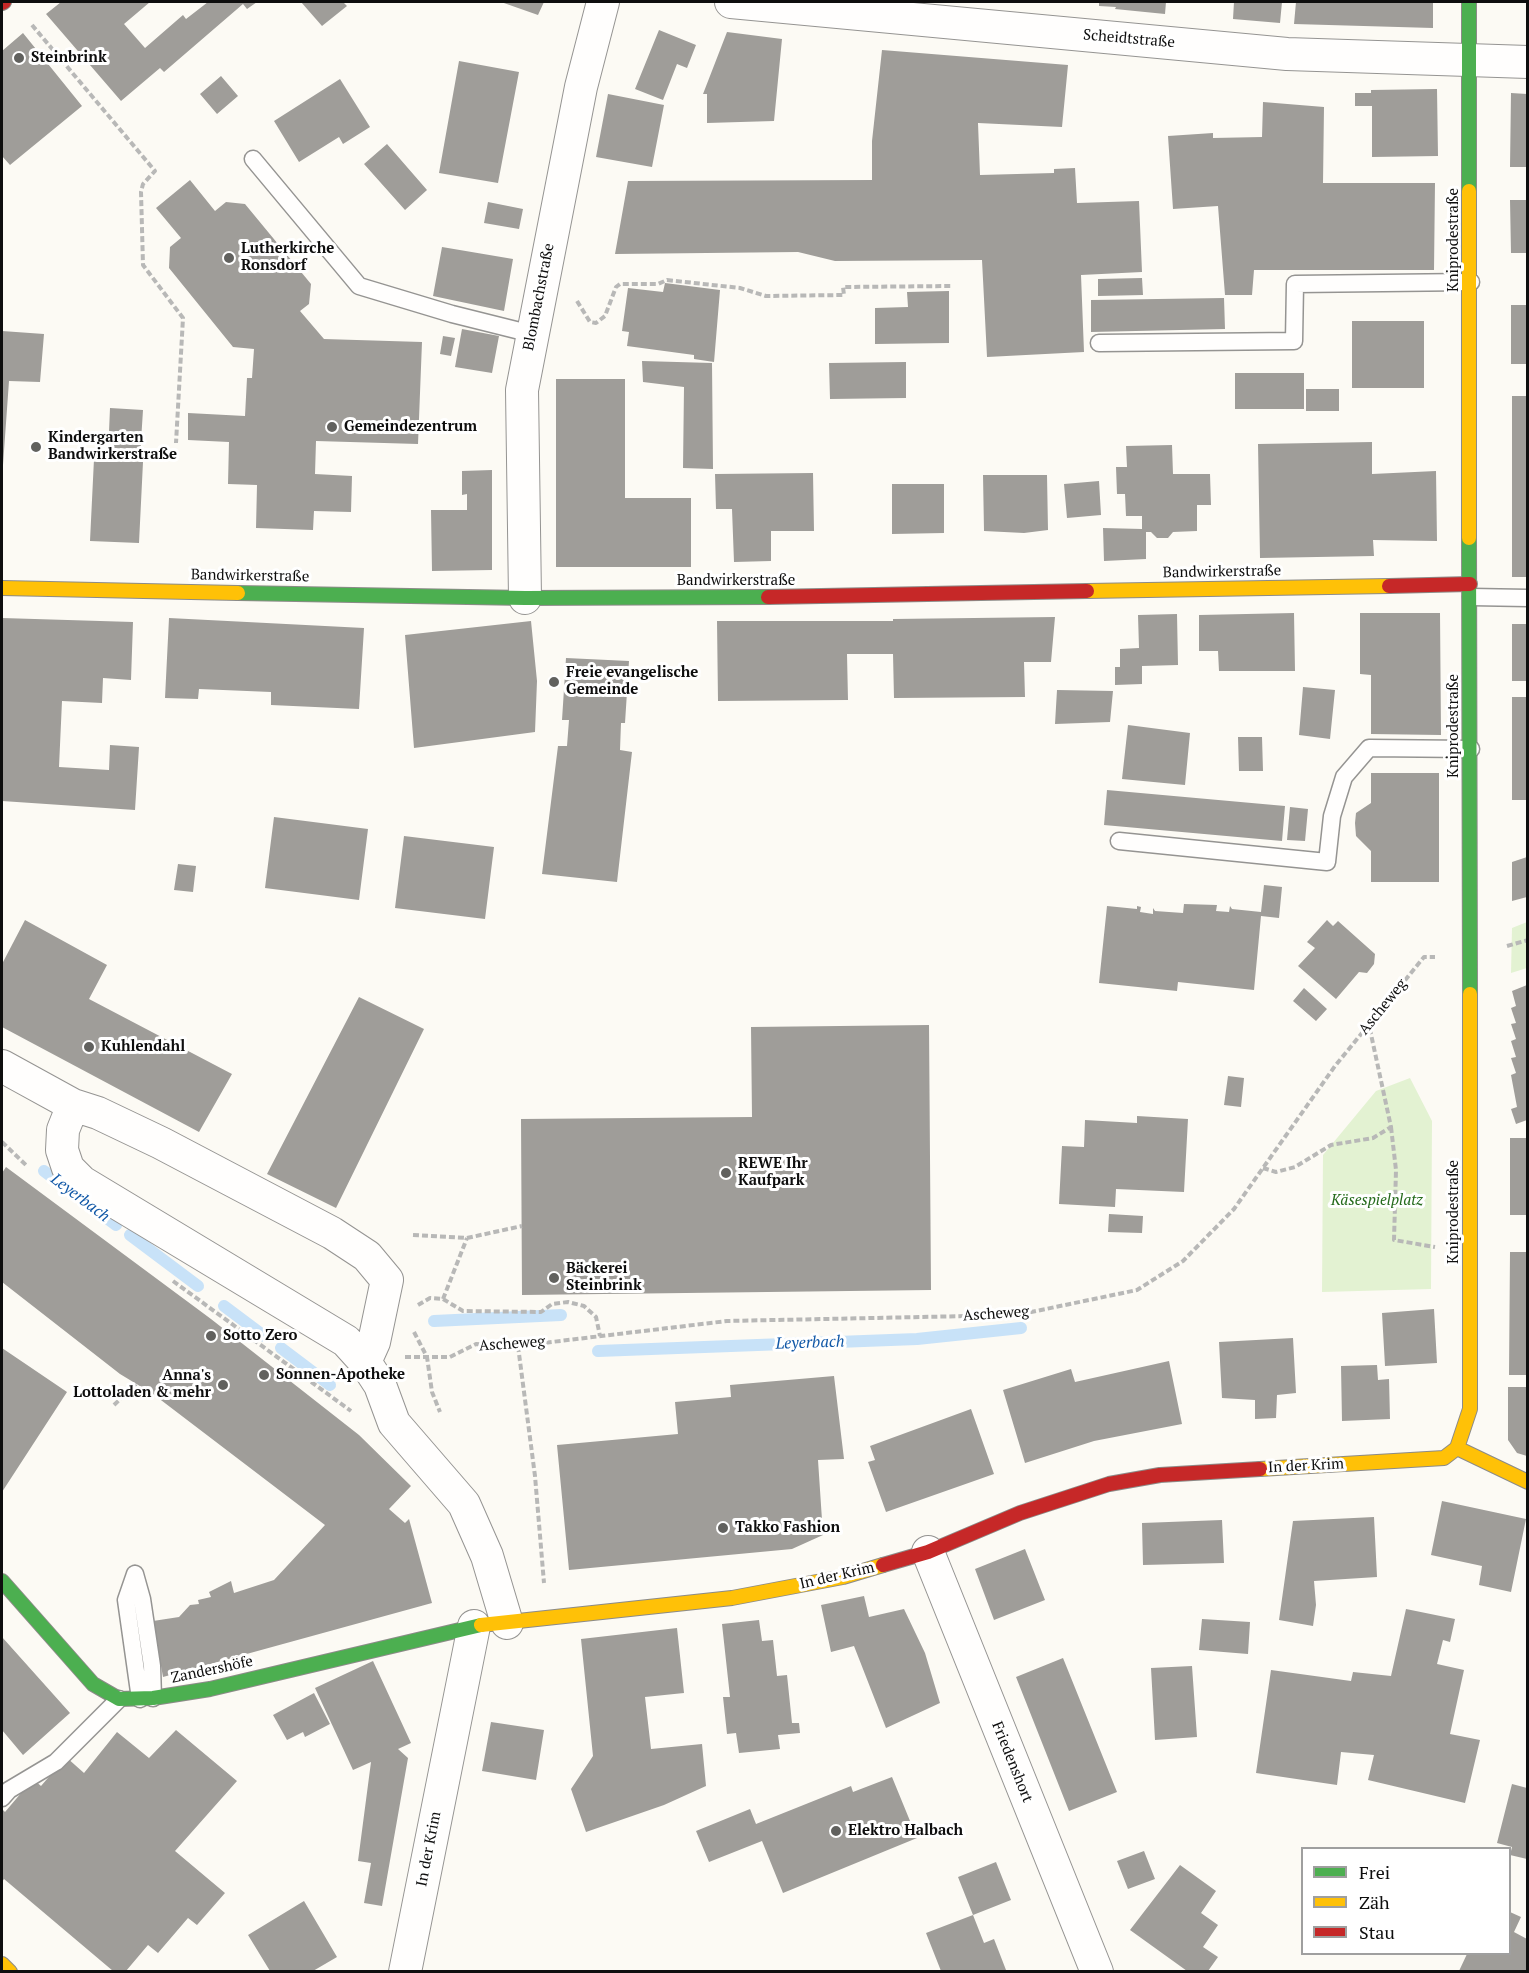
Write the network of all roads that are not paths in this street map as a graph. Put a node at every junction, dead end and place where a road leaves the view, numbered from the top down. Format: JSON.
{"nodes":[{"id":1,"x":603,"y":2,"type":"edge"},
{"id":2,"x":731,"y":2,"type":"edge"},
{"id":3,"x":1469,"y":2,"type":"edge"},
{"id":4,"x":825,"y":6,"type":"edge"},
{"id":5,"x":1470,"y":59,"type":"junction"},
{"id":6,"x":1527,"y":62,"type":"edge"},
{"id":7,"x":253,"y":159,"type":"dead end"},
{"id":8,"x":1471,"y":282,"type":"junction"},
{"id":9,"x":532,"y":334,"type":"junction"},
{"id":10,"x":1099,"y":344,"type":"dead end"},
{"id":11,"x":2,"y":588,"type":"edge"},
{"id":12,"x":1471,"y":590,"type":"junction"},
{"id":13,"x":525,"y":598,"type":"junction"},
{"id":14,"x":1527,"y":598,"type":"edge"},
{"id":15,"x":1471,"y":749,"type":"junction"},
{"id":16,"x":1119,"y":841,"type":"dead end"},
{"id":17,"x":2,"y":1066,"type":"edge"},
{"id":18,"x":73,"y":1105,"type":"junction"},
{"id":19,"x":369,"y":1369,"type":"junction"},
{"id":20,"x":1457,"y":1448,"type":"junction"},
{"id":21,"x":1527,"y":1482,"type":"edge"},
{"id":22,"x":928,"y":1552,"type":"junction"},
{"id":23,"x":2,"y":1581,"type":"edge"},
{"id":24,"x":507,"y":1623,"type":"junction"},
{"id":25,"x":474,"y":1626,"type":"junction"},
{"id":26,"x":147,"y":1698,"type":"junction"},
{"id":27,"x":119,"y":1699,"type":"junction"},
{"id":28,"x":2,"y":1798,"type":"edge"},
{"id":29,"x":2,"y":1964,"type":"edge"},
{"id":30,"x":10,"y":1971,"type":"edge"},
{"id":31,"x":405,"y":1971,"type":"edge"},
{"id":32,"x":1097,"y":1971,"type":"edge"}],
"edges":[{"from":1,"to":9,"type":"street","name":"Blombachstraße"},
{"from":2,"to":4,"type":"street","name":"Scheidtstraße"},
{"from":3,"to":5,"type":"street","name":"Kniprodestraße"},
{"from":4,"to":5,"type":"street","name":"Scheidtstraße"},
{"from":5,"to":6,"type":"street","name":"Scheidtstraße"},
{"from":5,"to":8,"type":"street","name":"Kniprodestraße"},
{"from":7,"to":9,"type":"lane"},
{"from":8,"to":10,"type":"lane"},
{"from":8,"to":12,"type":"street","name":"Kniprodestraße"},
{"from":9,"to":13,"type":"street","name":"Blombachstraße"},
{"from":11,"to":13,"type":"street","name":"Bandwirkerstraße"},
{"from":12,"to":13,"type":"street","name":"Bandwirkerstraße"},
{"from":12,"to":14,"type":"lane"},
{"from":12,"to":15,"type":"street","name":"Kniprodestraße"},
{"from":15,"to":16,"type":"lane"},
{"from":15,"to":20,"type":"street","name":"Kniprodestraße"},
{"from":17,"to":18,"type":"street"},
{"from":18,"to":19,"type":"street"},
{"from":18,"to":19,"type":"street"},
{"from":19,"to":24,"type":"street"},
{"from":20,"to":21,"type":"street"},
{"from":20,"to":22,"type":"street","name":"In der Krim"},
{"from":22,"to":24,"type":"street","name":"In der Krim"},
{"from":22,"to":32,"type":"street","name":"Friedenshort"},
{"from":23,"to":27,"type":"street","name":"Zandershöfe"},
{"from":24,"to":25,"type":"street","name":"In der Krim"},
{"from":25,"to":26,"type":"street","name":"Zandershöfe"},
{"from":25,"to":31,"type":"street","name":"In der Krim"},
{"from":26,"to":26,"type":"lane"},
{"from":26,"to":27,"type":"street","name":"Zandershöfe"},
{"from":27,"to":28,"type":"lane"},
{"from":29,"to":30,"type":"street"}]}
